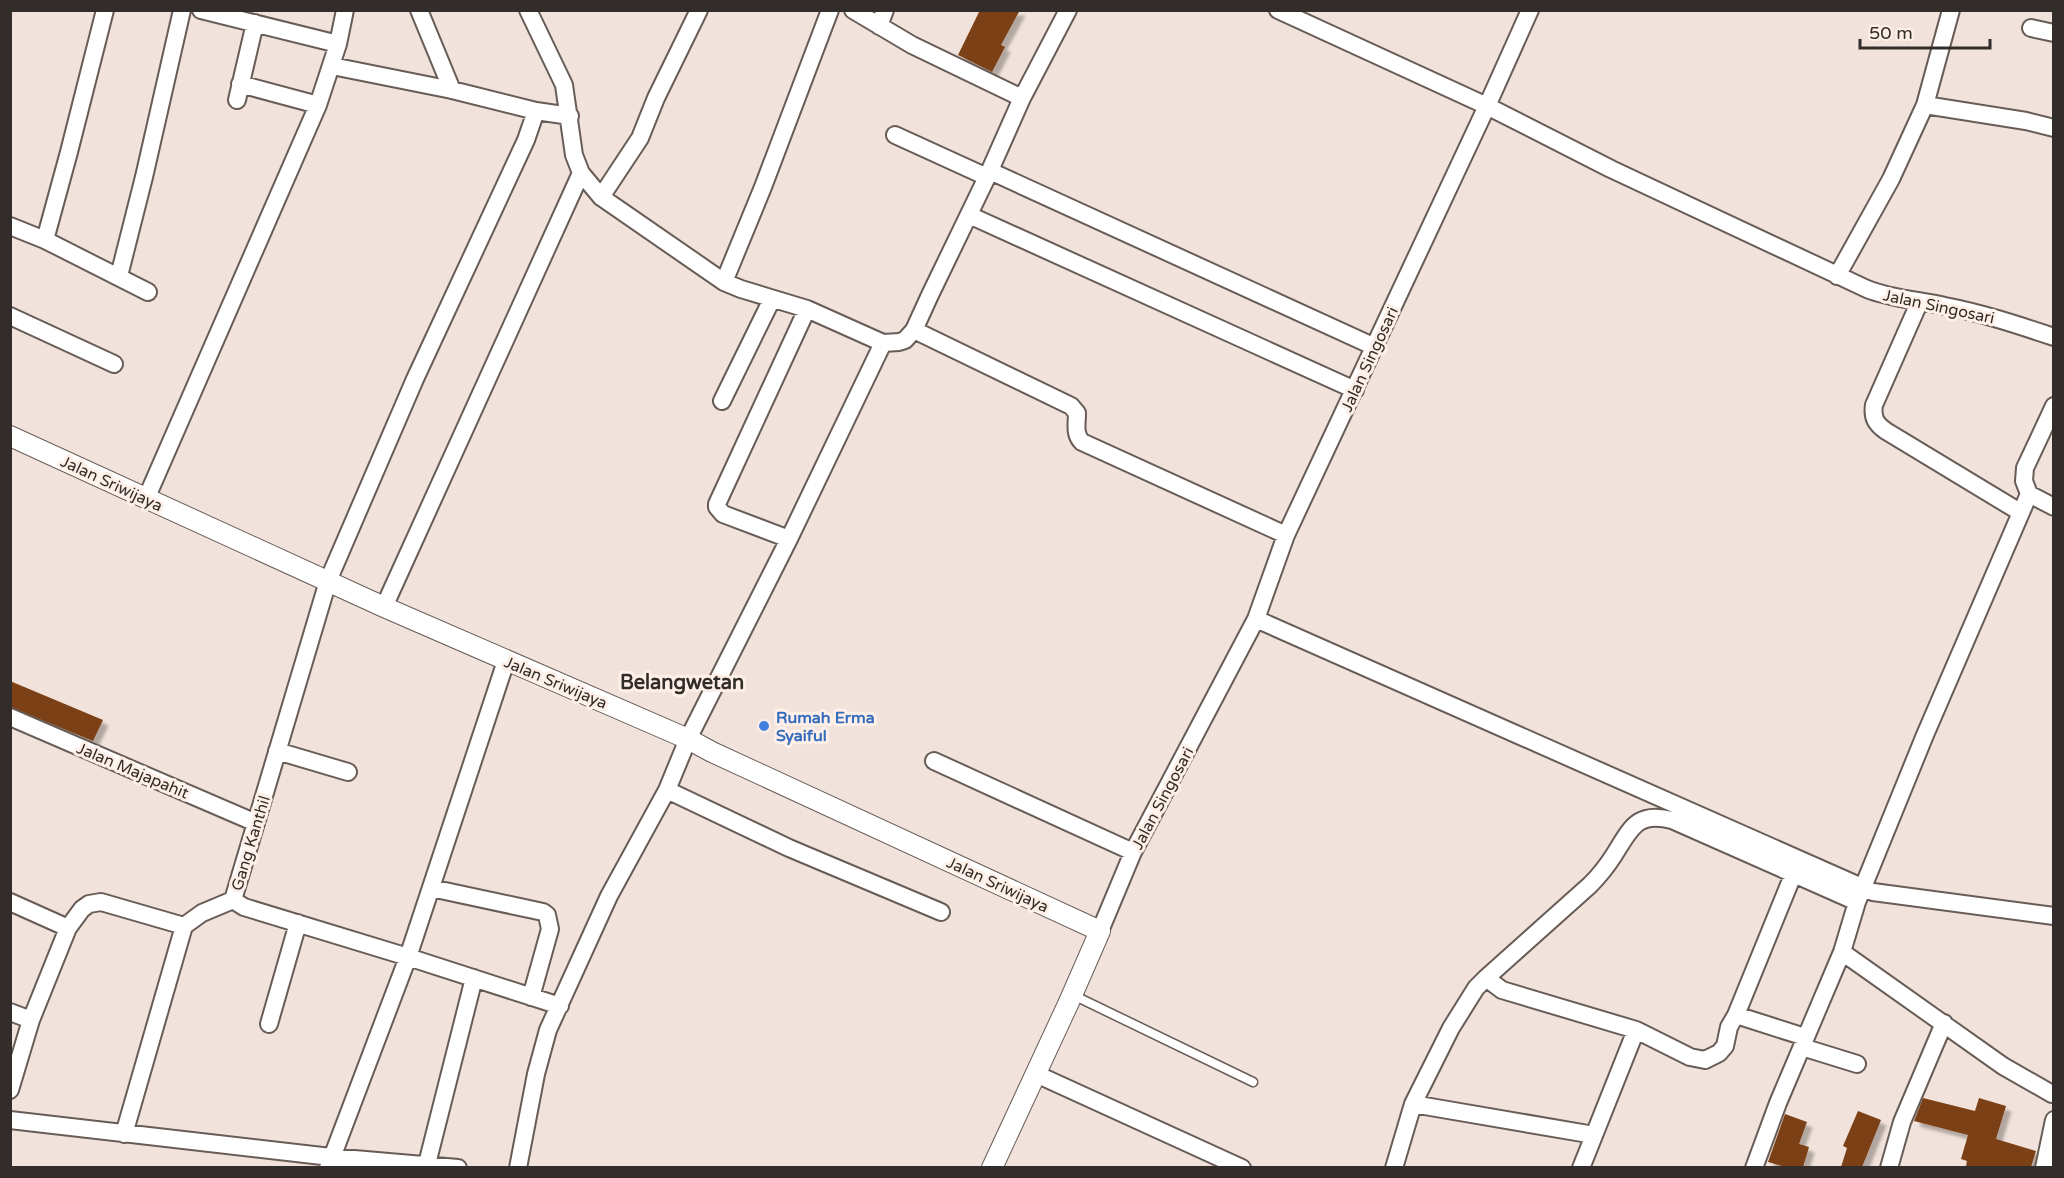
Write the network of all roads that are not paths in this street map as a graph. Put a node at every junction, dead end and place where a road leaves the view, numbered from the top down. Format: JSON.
{"nodes":[{"id":1,"x":105,"y":10,"type":"edge"},
{"id":2,"x":182,"y":10,"type":"edge"},
{"id":3,"x":201,"y":10,"type":"edge"},
{"id":4,"x":345,"y":10,"type":"edge"},
{"id":5,"x":419,"y":10,"type":"edge"},
{"id":6,"x":528,"y":10,"type":"edge"},
{"id":7,"x":699,"y":10,"type":"edge"},
{"id":8,"x":830,"y":10,"type":"edge"},
{"id":9,"x":853,"y":10,"type":"edge"},
{"id":10,"x":1068,"y":10,"type":"edge"},
{"id":11,"x":1278,"y":10,"type":"edge"},
{"id":12,"x":1530,"y":10,"type":"edge"},
{"id":13,"x":1951,"y":10,"type":"edge"},
{"id":14,"x":882,"y":18,"type":"edge"},
{"id":15,"x":255,"y":23,"type":"junction"},
{"id":16,"x":2031,"y":28,"type":"dead end"},
{"id":17,"x":2054,"y":33,"type":"edge"},
{"id":18,"x":338,"y":44,"type":"junction"},
{"id":19,"x":332,"y":66,"type":"junction"},
{"id":20,"x":452,"y":90,"type":"junction"},
{"id":21,"x":1022,"y":98,"type":"junction"},
{"id":22,"x":318,"y":105,"type":"junction"},
{"id":23,"x":1925,"y":105,"type":"junction"},
{"id":24,"x":1487,"y":106,"type":"junction"},
{"id":25,"x":536,"y":111,"type":"junction"},
{"id":26,"x":570,"y":116,"type":"junction"},
{"id":27,"x":2054,"y":128,"type":"edge"},
{"id":28,"x":895,"y":135,"type":"dead end"},
{"id":29,"x":581,"y":173,"type":"junction"},
{"id":30,"x":988,"y":174,"type":"junction"},
{"id":31,"x":601,"y":197,"type":"junction"},
{"id":32,"x":969,"y":215,"type":"junction"},
{"id":33,"x":10,"y":226,"type":"edge"},
{"id":34,"x":45,"y":240,"type":"junction"},
{"id":35,"x":119,"y":276,"type":"junction"},
{"id":36,"x":1837,"y":276,"type":"junction"},
{"id":37,"x":724,"y":282,"type":"junction"},
{"id":38,"x":148,"y":292,"type":"dead end"},
{"id":39,"x":772,"y":298,"type":"junction"},
{"id":40,"x":1919,"y":303,"type":"junction"},
{"id":41,"x":807,"y":309,"type":"junction"},
{"id":42,"x":10,"y":316,"type":"edge"},
{"id":43,"x":914,"y":330,"type":"junction"},
{"id":44,"x":2054,"y":337,"type":"edge"},
{"id":45,"x":883,"y":343,"type":"junction"},
{"id":46,"x":1375,"y":346,"type":"junction"},
{"id":47,"x":114,"y":364,"type":"dead end"},
{"id":48,"x":1355,"y":390,"type":"junction"},
{"id":49,"x":722,"y":401,"type":"dead end"},
{"id":50,"x":2054,"y":405,"type":"edge"},
{"id":51,"x":10,"y":436,"type":"edge"},
{"id":52,"x":2029,"y":494,"type":"junction"},
{"id":53,"x":146,"y":499,"type":"junction"},
{"id":54,"x":2054,"y":507,"type":"edge"},
{"id":55,"x":2020,"y":512,"type":"junction"},
{"id":56,"x":1286,"y":535,"type":"junction"},
{"id":57,"x":789,"y":539,"type":"junction"},
{"id":58,"x":328,"y":581,"type":"junction"},
{"id":59,"x":384,"y":607,"type":"junction"},
{"id":60,"x":1256,"y":619,"type":"junction"},
{"id":61,"x":506,"y":661,"type":"junction"},
{"id":62,"x":10,"y":717,"type":"edge"},
{"id":63,"x":688,"y":739,"type":"junction"},
{"id":64,"x":277,"y":751,"type":"junction"},
{"id":65,"x":934,"y":761,"type":"dead end"},
{"id":66,"x":348,"y":772,"type":"dead end"},
{"id":67,"x":667,"y":790,"type":"junction"},
{"id":68,"x":256,"y":823,"type":"junction"},
{"id":69,"x":1133,"y":852,"type":"junction"},
{"id":70,"x":1793,"y":875,"type":"junction"},
{"id":71,"x":1863,"y":886,"type":"junction"},
{"id":72,"x":431,"y":888,"type":"junction"},
{"id":73,"x":233,"y":900,"type":"junction"},
{"id":74,"x":10,"y":902,"type":"edge"},
{"id":75,"x":1857,"y":902,"type":"junction"},
{"id":76,"x":941,"y":912,"type":"dead end"},
{"id":77,"x":2054,"y":916,"type":"edge"},
{"id":78,"x":298,"y":923,"type":"junction"},
{"id":79,"x":184,"y":926,"type":"junction"},
{"id":80,"x":68,"y":928,"type":"junction"},
{"id":81,"x":1100,"y":931,"type":"junction"},
{"id":82,"x":1842,"y":952,"type":"junction"},
{"id":83,"x":408,"y":957,"type":"junction"},
{"id":84,"x":474,"y":978,"type":"junction"},
{"id":85,"x":1486,"y":978,"type":"junction"},
{"id":86,"x":1072,"y":995,"type":"junction"},
{"id":87,"x":531,"y":996,"type":"junction"},
{"id":88,"x":560,"y":1006,"type":"junction"},
{"id":89,"x":10,"y":1012,"type":"edge"},
{"id":90,"x":1736,"y":1015,"type":"junction"},
{"id":91,"x":31,"y":1020,"type":"junction"},
{"id":92,"x":1944,"y":1023,"type":"junction"},
{"id":93,"x":269,"y":1024,"type":"dead end"},
{"id":94,"x":1636,"y":1030,"type":"junction"},
{"id":95,"x":1803,"y":1042,"type":"junction"},
{"id":96,"x":1857,"y":1064,"type":"dead end"},
{"id":97,"x":1036,"y":1074,"type":"junction"},
{"id":98,"x":1253,"y":1082,"type":"dead end"},
{"id":99,"x":10,"y":1090,"type":"edge"},
{"id":100,"x":2053,"y":1095,"type":"edge"},
{"id":101,"x":1413,"y":1104,"type":"junction"},
{"id":102,"x":10,"y":1120,"type":"edge"},
{"id":103,"x":2054,"y":1120,"type":"edge"},
{"id":104,"x":124,"y":1134,"type":"junction"},
{"id":105,"x":1594,"y":1136,"type":"junction"},
{"id":106,"x":330,"y":1162,"type":"edge"},
{"id":107,"x":427,"y":1164,"type":"junction"},
{"id":108,"x":458,"y":1167,"type":"edge"},
{"id":109,"x":518,"y":1167,"type":"edge"},
{"id":110,"x":992,"y":1167,"type":"edge"},
{"id":111,"x":1242,"y":1167,"type":"edge"},
{"id":112,"x":1394,"y":1167,"type":"edge"},
{"id":113,"x":1581,"y":1167,"type":"edge"},
{"id":114,"x":1754,"y":1167,"type":"edge"},
{"id":115,"x":1889,"y":1167,"type":"edge"},
{"id":116,"x":2044,"y":1167,"type":"edge"}],
"edges":[{"from":1,"to":34,"type":"street"},
{"from":2,"to":35,"type":"street"},
{"from":3,"to":15,"type":"street"},
{"from":4,"to":18,"type":"street"},
{"from":5,"to":20,"type":"street"},
{"from":6,"to":26,"type":"street"},
{"from":7,"to":31,"type":"street"},
{"from":8,"to":37,"type":"street"},
{"from":9,"to":14,"type":"street"},
{"from":10,"to":21,"type":"street"},
{"from":11,"to":24,"type":"street"},
{"from":12,"to":24,"type":"street"},
{"from":13,"to":23,"type":"street"},
{"from":14,"to":21,"type":"street"},
{"from":15,"to":18,"type":"street"},
{"from":15,"to":22,"type":"street"},
{"from":16,"to":17,"type":"street"},
{"from":18,"to":19,"type":"street"},
{"from":19,"to":20,"type":"street"},
{"from":19,"to":22,"type":"street"},
{"from":20,"to":25,"type":"street"},
{"from":21,"to":30,"type":"street"},
{"from":22,"to":53,"type":"street"},
{"from":23,"to":27,"type":"street"},
{"from":23,"to":36,"type":"street"},
{"from":24,"to":36,"type":"street","name":"Jalan Singosari"},
{"from":24,"to":46,"type":"street","name":"Jalan Singosari"},
{"from":25,"to":26,"type":"street"},
{"from":25,"to":58,"type":"street","name":"Gang Kanthil"},
{"from":26,"to":29,"type":"street"},
{"from":28,"to":30,"type":"street"},
{"from":29,"to":31,"type":"street"},
{"from":29,"to":59,"type":"street"},
{"from":30,"to":32,"type":"street"},
{"from":30,"to":46,"type":"street"},
{"from":31,"to":37,"type":"street"},
{"from":32,"to":43,"type":"street"},
{"from":32,"to":48,"type":"street"},
{"from":33,"to":34,"type":"street"},
{"from":34,"to":35,"type":"street"},
{"from":35,"to":38,"type":"street"},
{"from":36,"to":40,"type":"street","name":"Jalan Singosari"},
{"from":37,"to":39,"type":"street"},
{"from":39,"to":41,"type":"street"},
{"from":39,"to":49,"type":"street"},
{"from":40,"to":44,"type":"street","name":"Jalan Singosari"},
{"from":40,"to":55,"type":"street"},
{"from":41,"to":45,"type":"street"},
{"from":41,"to":57,"type":"street"},
{"from":42,"to":47,"type":"street"},
{"from":43,"to":45,"type":"street"},
{"from":43,"to":56,"type":"street"},
{"from":45,"to":57,"type":"street"},
{"from":46,"to":48,"type":"street","name":"Jalan Singosari"},
{"from":48,"to":56,"type":"street","name":"Jalan Singosari"},
{"from":50,"to":52,"type":"street"},
{"from":51,"to":53,"type":"street","name":"Jalan Sriwijaya"},
{"from":52,"to":54,"type":"street"},
{"from":52,"to":55,"type":"street"},
{"from":53,"to":58,"type":"street","name":"Jalan Sriwijaya"},
{"from":55,"to":71,"type":"street"},
{"from":56,"to":60,"type":"street","name":"Jalan Singosari"},
{"from":57,"to":63,"type":"street"},
{"from":58,"to":59,"type":"street","name":"Jalan Sriwijaya"},
{"from":58,"to":64,"type":"street","name":"Gang Kanthil"},
{"from":59,"to":61,"type":"street","name":"Jalan Sriwijaya"},
{"from":60,"to":69,"type":"street","name":"Jalan Singosari"},
{"from":60,"to":71,"type":"street"},
{"from":61,"to":63,"type":"street","name":"Jalan Sriwijaya"},
{"from":61,"to":72,"type":"street"},
{"from":62,"to":68,"type":"street","name":"Jalan Majapahit"},
{"from":63,"to":67,"type":"street"},
{"from":63,"to":81,"type":"street","name":"Jalan Sriwijaya"},
{"from":64,"to":66,"type":"street"},
{"from":64,"to":68,"type":"street","name":"Gang Kanthil"},
{"from":65,"to":69,"type":"street"},
{"from":67,"to":76,"type":"street"},
{"from":67,"to":88,"type":"street"},
{"from":68,"to":73,"type":"street","name":"Gang Kanthil"},
{"from":69,"to":81,"type":"street","name":"Jalan Singosari"},
{"from":70,"to":75,"type":"street"},
{"from":70,"to":85,"type":"street"},
{"from":70,"to":90,"type":"street"},
{"from":71,"to":75,"type":"street"},
{"from":71,"to":77,"type":"street"},
{"from":72,"to":83,"type":"street"},
{"from":72,"to":87,"type":"street"},
{"from":73,"to":78,"type":"street"},
{"from":73,"to":79,"type":"street","name":"Gang Kanthil"},
{"from":74,"to":80,"type":"street"},
{"from":75,"to":82,"type":"street"},
{"from":78,"to":83,"type":"street"},
{"from":78,"to":93,"type":"street"},
{"from":79,"to":80,"type":"street"},
{"from":79,"to":104,"type":"street"},
{"from":80,"to":91,"type":"street"},
{"from":81,"to":86,"type":"street","name":"Jalan Singosari"},
{"from":82,"to":92,"type":"street"},
{"from":82,"to":95,"type":"street"},
{"from":83,"to":84,"type":"street"},
{"from":83,"to":106,"type":"street"},
{"from":84,"to":87,"type":"street"},
{"from":84,"to":107,"type":"street"},
{"from":85,"to":94,"type":"street"},
{"from":85,"to":101,"type":"street"},
{"from":86,"to":97,"type":"street","name":"Jalan Singosari"},
{"from":86,"to":98,"type":"lane"},
{"from":87,"to":88,"type":"street"},
{"from":88,"to":109,"type":"street"},
{"from":89,"to":91,"type":"street"},
{"from":90,"to":94,"type":"street"},
{"from":90,"to":95,"type":"street"},
{"from":91,"to":99,"type":"street"},
{"from":92,"to":100,"type":"street"},
{"from":92,"to":115,"type":"street"},
{"from":94,"to":105,"type":"street"},
{"from":95,"to":96,"type":"street"},
{"from":95,"to":114,"type":"street"},
{"from":97,"to":110,"type":"street","name":"Jalan Singosari"},
{"from":97,"to":111,"type":"street"},
{"from":101,"to":105,"type":"street"},
{"from":101,"to":112,"type":"street"},
{"from":102,"to":104,"type":"street"},
{"from":103,"to":116,"type":"street"},
{"from":104,"to":106,"type":"street"},
{"from":105,"to":113,"type":"street"},
{"from":106,"to":107,"type":"street"},
{"from":107,"to":108,"type":"street"}]}
